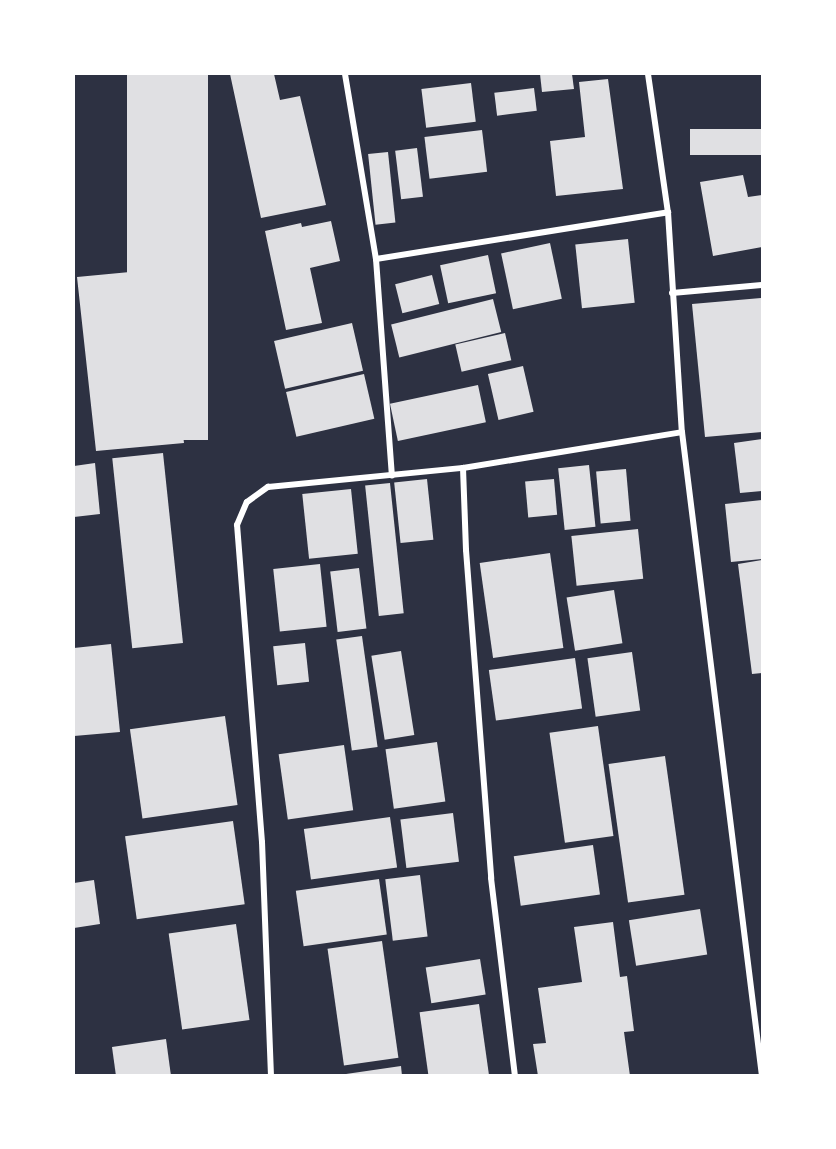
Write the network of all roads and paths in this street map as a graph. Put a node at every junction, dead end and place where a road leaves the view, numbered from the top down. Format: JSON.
{"nodes":[{"id":1,"x":345,"y":74,"type":"edge"},
{"id":2,"x":648,"y":74,"type":"edge"},
{"id":3,"x":668,"y":212,"type":"junction"},
{"id":4,"x":376,"y":259,"type":"junction"},
{"id":5,"x":762,"y":285,"type":"edge"},
{"id":6,"x":672,"y":293,"type":"junction"},
{"id":7,"x":682,"y":432,"type":"junction"},
{"id":8,"x":463,"y":468,"type":"junction"},
{"id":9,"x":392,"y":475,"type":"junction"},
{"id":10,"x":271,"y":1076,"type":"edge"},
{"id":11,"x":515,"y":1076,"type":"edge"},
{"id":12,"x":762,"y":1076,"type":"edge"}],
"edges":[{"from":1,"to":4,"type":"street"},
{"from":2,"to":3,"type":"street"},
{"from":3,"to":4,"type":"street"},
{"from":3,"to":6,"type":"street"},
{"from":4,"to":9,"type":"street"},
{"from":5,"to":6,"type":"street"},
{"from":6,"to":7,"type":"street"},
{"from":7,"to":8,"type":"street"},
{"from":7,"to":12,"type":"street"},
{"from":8,"to":9,"type":"street"},
{"from":8,"to":11,"type":"street"},
{"from":9,"to":10,"type":"street"}]}
